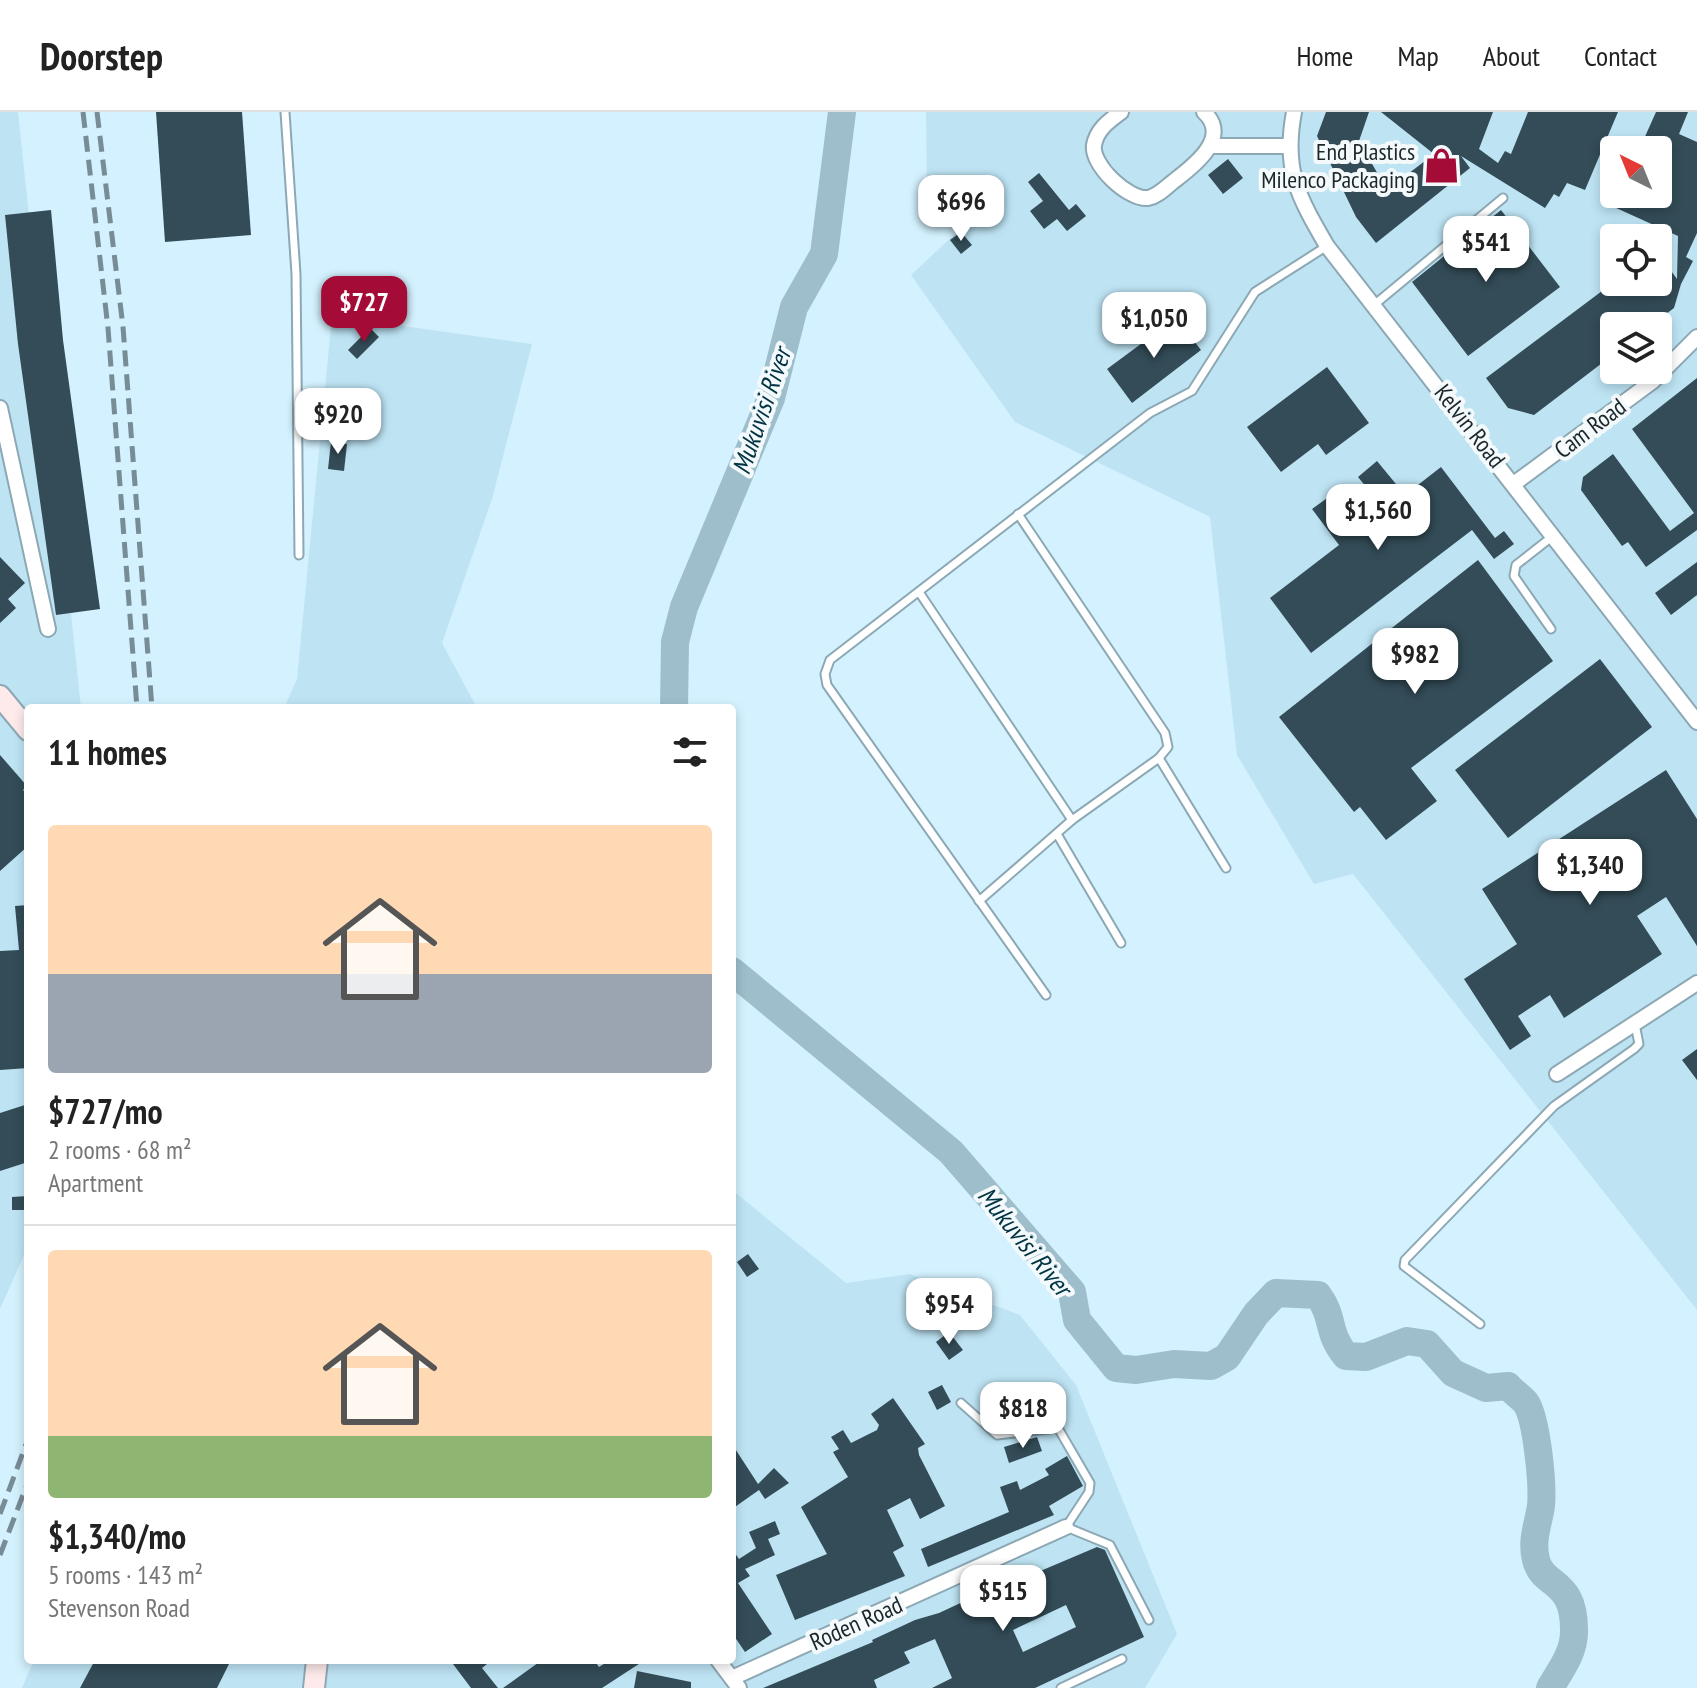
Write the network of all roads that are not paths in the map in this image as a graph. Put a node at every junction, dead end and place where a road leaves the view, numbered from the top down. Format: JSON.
{"nodes":[{"id":1,"x":285,"y":112,"type":"edge"},
{"id":2,"x":1121,"y":112,"type":"edge"},
{"id":3,"x":1204,"y":112,"type":"edge"},
{"id":4,"x":1294,"y":112,"type":"edge"},
{"id":5,"x":1211,"y":146,"type":"junction"},
{"id":6,"x":1287,"y":146,"type":"junction"},
{"id":7,"x":1503,"y":198,"type":"dead end"},
{"id":8,"x":1327,"y":246,"type":"junction"},
{"id":9,"x":1374,"y":305,"type":"junction"},
{"id":10,"x":1697,"y":337,"type":"edge"},
{"id":11,"x":0,"y":408,"type":"edge"},
{"id":12,"x":1515,"y":483,"type":"junction"},
{"id":13,"x":1018,"y":514,"type":"junction"},
{"id":14,"x":1555,"y":535,"type":"junction"},
{"id":15,"x":299,"y":555,"type":"dead end"},
{"id":16,"x":919,"y":592,"type":"junction"},
{"id":17,"x":48,"y":629,"type":"dead end"},
{"id":18,"x":1551,"y":629,"type":"dead end"},
{"id":19,"x":0,"y":696,"type":"edge"},
{"id":20,"x":1697,"y":722,"type":"edge"},
{"id":21,"x":24,"y":725,"type":"edge"},
{"id":22,"x":1159,"y":758,"type":"junction"},
{"id":23,"x":1072,"y":820,"type":"junction"},
{"id":24,"x":1057,"y":834,"type":"junction"},
{"id":25,"x":1226,"y":868,"type":"dead end"},
{"id":26,"x":979,"y":901,"type":"junction"},
{"id":27,"x":1121,"y":943,"type":"dead end"},
{"id":28,"x":1697,"y":983,"type":"edge"},
{"id":29,"x":1046,"y":995,"type":"dead end"},
{"id":30,"x":1635,"y":1024,"type":"junction"},
{"id":31,"x":1557,"y":1074,"type":"dead end"},
{"id":32,"x":1480,"y":1324,"type":"dead end"},
{"id":33,"x":961,"y":1403,"type":"dead end"},
{"id":34,"x":1066,"y":1527,"type":"junction"},
{"id":35,"x":1149,"y":1620,"type":"dead end"},
{"id":36,"x":1122,"y":1659,"type":"dead end"},
{"id":37,"x":317,"y":1664,"type":"edge"},
{"id":38,"x":721,"y":1664,"type":"edge"},
{"id":39,"x":736,"y":1683,"type":"edge"},
{"id":40,"x":314,"y":1688,"type":"edge"},
{"id":41,"x":1061,"y":1688,"type":"edge"}],
"edges":[{"from":1,"to":15,"type":"lane"},
{"from":2,"to":5,"type":"street"},
{"from":3,"to":5,"type":"street"},
{"from":4,"to":6,"type":"street","name":"Kelvin Road"},
{"from":5,"to":6,"type":"street"},
{"from":6,"to":8,"type":"street","name":"Kelvin Road"},
{"from":7,"to":9,"type":"lane"},
{"from":8,"to":9,"type":"street","name":"Kelvin Road"},
{"from":8,"to":13,"type":"lane"},
{"from":9,"to":12,"type":"street","name":"Kelvin Road"},
{"from":10,"to":12,"type":"street","name":"Cam Road"},
{"from":11,"to":17,"type":"street"},
{"from":12,"to":14,"type":"street","name":"Kelvin Road"},
{"from":13,"to":16,"type":"lane"},
{"from":13,"to":22,"type":"lane"},
{"from":14,"to":18,"type":"lane"},
{"from":14,"to":20,"type":"street","name":"Kelvin Road"},
{"from":16,"to":23,"type":"lane"},
{"from":16,"to":26,"type":"lane"},
{"from":19,"to":21,"type":"street"},
{"from":22,"to":23,"type":"lane"},
{"from":22,"to":25,"type":"lane"},
{"from":23,"to":24,"type":"lane"},
{"from":24,"to":26,"type":"lane"},
{"from":24,"to":27,"type":"lane"},
{"from":26,"to":29,"type":"lane"},
{"from":28,"to":30,"type":"street"},
{"from":30,"to":31,"type":"street"},
{"from":30,"to":32,"type":"lane"},
{"from":33,"to":34,"type":"lane"},
{"from":34,"to":35,"type":"lane"},
{"from":34,"to":39,"type":"street","name":"Roden Road"},
{"from":36,"to":41,"type":"lane"},
{"from":37,"to":40,"type":"street"},
{"from":38,"to":39,"type":"street"}]}
